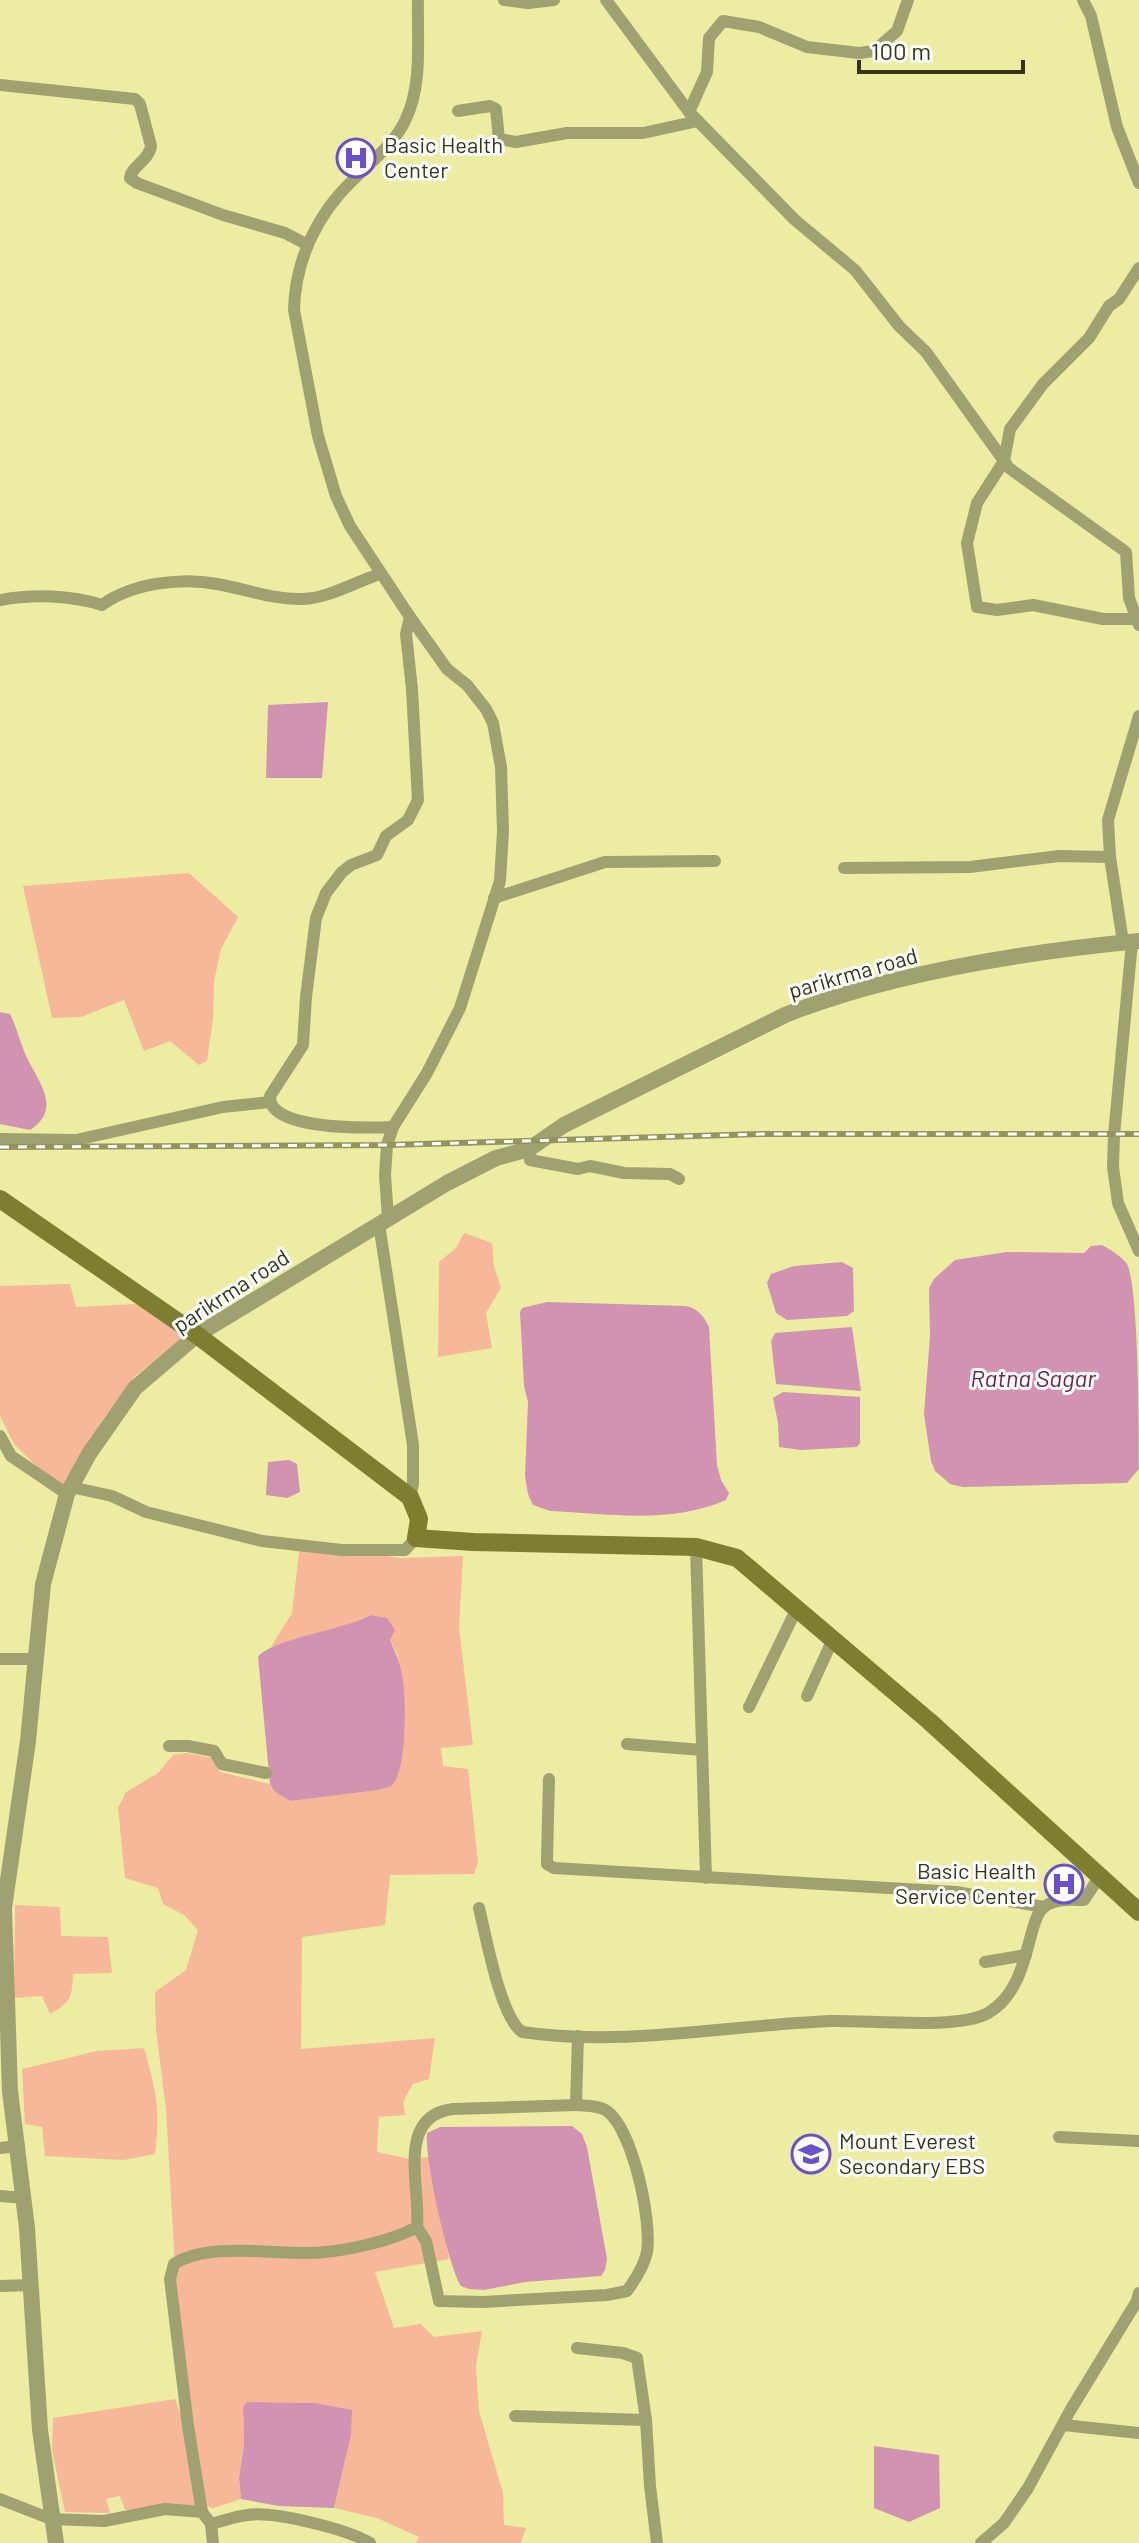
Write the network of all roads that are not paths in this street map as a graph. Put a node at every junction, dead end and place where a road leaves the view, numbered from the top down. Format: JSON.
{"nodes":[{"id":1,"x":418,"y":0,"type":"edge"},
{"id":2,"x":504,"y":0,"type":"edge"},
{"id":3,"x":554,"y":0,"type":"edge"},
{"id":4,"x":606,"y":0,"type":"edge"},
{"id":5,"x":908,"y":0,"type":"edge"},
{"id":6,"x":1083,"y":0,"type":"edge"},
{"id":7,"x":0,"y":85,"type":"edge"},
{"id":8,"x":458,"y":111,"type":"dead end"},
{"id":9,"x":694,"y":116,"type":"junction"},
{"id":10,"x":1139,"y":183,"type":"edge"},
{"id":11,"x":308,"y":245,"type":"junction"},
{"id":12,"x":1139,"y":268,"type":"edge"},
{"id":13,"x":1004,"y":461,"type":"junction"},
{"id":14,"x":380,"y":574,"type":"junction"},
{"id":15,"x":0,"y":600,"type":"edge"},
{"id":16,"x":410,"y":617,"type":"junction"},
{"id":17,"x":1138,"y":622,"type":"edge"},
{"id":18,"x":1139,"y":716,"type":"edge"},
{"id":19,"x":1110,"y":857,"type":"junction"},
{"id":20,"x":715,"y":861,"type":"dead end"},
{"id":21,"x":844,"y":868,"type":"dead end"},
{"id":22,"x":494,"y":898,"type":"junction"},
{"id":23,"x":1131,"y":942,"type":"edge"},
{"id":24,"x":1139,"y":1014,"type":"edge"},
{"id":25,"x":1125,"y":1017,"type":"junction"},
{"id":26,"x":270,"y":1102,"type":"junction"},
{"id":27,"x":393,"y":1127,"type":"junction"},
{"id":28,"x":0,"y":1139,"type":"edge"},
{"id":29,"x":529,"y":1149,"type":"junction"},
{"id":30,"x":679,"y":1179,"type":"dead end"},
{"id":31,"x":0,"y":1199,"type":"edge"},
{"id":32,"x":384,"y":1221,"type":"junction"},
{"id":33,"x":1139,"y":1251,"type":"edge"},
{"id":34,"x":197,"y":1335,"type":"junction"},
{"id":35,"x":0,"y":1436,"type":"edge"},
{"id":36,"x":69,"y":1491,"type":"junction"},
{"id":37,"x":410,"y":1497,"type":"junction"},
{"id":38,"x":416,"y":1538,"type":"junction"},
{"id":39,"x":696,"y":1547,"type":"junction"},
{"id":40,"x":797,"y":1608,"type":"junction"},
{"id":41,"x":833,"y":1639,"type":"junction"},
{"id":42,"x":0,"y":1659,"type":"edge"},
{"id":43,"x":35,"y":1659,"type":"junction"},
{"id":44,"x":807,"y":1696,"type":"dead end"},
{"id":45,"x":749,"y":1707,"type":"dead end"},
{"id":46,"x":627,"y":1744,"type":"dead end"},
{"id":47,"x":169,"y":1746,"type":"dead end"},
{"id":48,"x":702,"y":1750,"type":"junction"},
{"id":49,"x":266,"y":1773,"type":"dead end"},
{"id":50,"x":549,"y":1779,"type":"dead end"},
{"id":51,"x":1100,"y":1876,"type":"junction"},
{"id":52,"x":706,"y":1878,"type":"junction"},
{"id":53,"x":1044,"y":1907,"type":"junction"},
{"id":54,"x":479,"y":1908,"type":"dead end"},
{"id":55,"x":1139,"y":1912,"type":"edge"},
{"id":56,"x":1026,"y":1955,"type":"junction"},
{"id":57,"x":985,"y":1962,"type":"dead end"},
{"id":58,"x":578,"y":2036,"type":"junction"},
{"id":59,"x":576,"y":2105,"type":"junction"},
{"id":60,"x":1059,"y":2137,"type":"dead end"},
{"id":61,"x":1139,"y":2141,"type":"edge"},
{"id":62,"x":19,"y":2146,"type":"junction"},
{"id":63,"x":0,"y":2148,"type":"edge"},
{"id":64,"x":0,"y":2196,"type":"edge"},
{"id":65,"x":24,"y":2198,"type":"junction"},
{"id":66,"x":417,"y":2227,"type":"junction"},
{"id":67,"x":31,"y":2285,"type":"junction"},
{"id":68,"x":0,"y":2286,"type":"edge"},
{"id":69,"x":1139,"y":2293,"type":"edge"},
{"id":70,"x":577,"y":2348,"type":"dead end"},
{"id":71,"x":515,"y":2416,"type":"dead end"},
{"id":72,"x":646,"y":2420,"type":"junction"},
{"id":73,"x":1063,"y":2425,"type":"junction"},
{"id":74,"x":1139,"y":2433,"type":"edge"},
{"id":75,"x":0,"y":2499,"type":"edge"},
{"id":76,"x":202,"y":2512,"type":"junction"},
{"id":77,"x":51,"y":2519,"type":"junction"},
{"id":78,"x":211,"y":2524,"type":"junction"},
{"id":79,"x":56,"y":2543,"type":"edge"},
{"id":80,"x":213,"y":2543,"type":"edge"},
{"id":81,"x":370,"y":2543,"type":"edge"},
{"id":82,"x":657,"y":2543,"type":"edge"},
{"id":83,"x":981,"y":2543,"type":"edge"}],
"edges":[{"from":1,"to":11,"type":"street"},
{"from":2,"to":3,"type":"street"},
{"from":4,"to":9,"type":"street"},
{"from":5,"to":9,"type":"street"},
{"from":6,"to":10,"type":"street"},
{"from":7,"to":11,"type":"street"},
{"from":8,"to":9,"type":"street"},
{"from":9,"to":13,"type":"street"},
{"from":11,"to":14,"type":"street"},
{"from":12,"to":13,"type":"street"},
{"from":13,"to":17,"type":"street"},
{"from":13,"to":17,"type":"street"},
{"from":14,"to":15,"type":"street"},
{"from":14,"to":16,"type":"street"},
{"from":16,"to":22,"type":"street"},
{"from":16,"to":26,"type":"street"},
{"from":18,"to":19,"type":"street"},
{"from":19,"to":21,"type":"street"},
{"from":19,"to":23,"type":"street"},
{"from":20,"to":22,"type":"street"},
{"from":22,"to":27,"type":"street"},
{"from":23,"to":25,"type":"street"},
{"from":23,"to":29,"type":"street","name":"parikrma road"},
{"from":24,"to":25,"type":"street"},
{"from":25,"to":33,"type":"street"},
{"from":26,"to":27,"type":"street"},
{"from":26,"to":28,"type":"street"},
{"from":27,"to":32,"type":"street"},
{"from":29,"to":30,"type":"street"},
{"from":29,"to":32,"type":"street","name":"parikrma road"},
{"from":31,"to":34,"type":"main road"},
{"from":32,"to":34,"type":"street","name":"parikrma road"},
{"from":32,"to":37,"type":"street"},
{"from":34,"to":36,"type":"street","name":"parikrma road"},
{"from":34,"to":37,"type":"main road"},
{"from":35,"to":36,"type":"street"},
{"from":36,"to":38,"type":"street"},
{"from":36,"to":43,"type":"street","name":"parikrma road"},
{"from":37,"to":38,"type":"main road"},
{"from":38,"to":39,"type":"main road"},
{"from":39,"to":40,"type":"main road"},
{"from":39,"to":48,"type":"street"},
{"from":40,"to":41,"type":"main road"},
{"from":40,"to":45,"type":"street"},
{"from":41,"to":44,"type":"street"},
{"from":41,"to":51,"type":"main road"},
{"from":42,"to":43,"type":"street"},
{"from":43,"to":62,"type":"street","name":"parikrma road"},
{"from":46,"to":48,"type":"street"},
{"from":47,"to":49,"type":"street"},
{"from":48,"to":52,"type":"street"},
{"from":50,"to":52,"type":"street"},
{"from":51,"to":53,"type":"street"},
{"from":51,"to":55,"type":"main road"},
{"from":52,"to":53,"type":"street"},
{"from":53,"to":56,"type":"street"},
{"from":54,"to":58,"type":"street"},
{"from":56,"to":57,"type":"street"},
{"from":56,"to":58,"type":"street"},
{"from":58,"to":59,"type":"street"},
{"from":59,"to":66,"type":"street"},
{"from":59,"to":66,"type":"street"},
{"from":60,"to":61,"type":"street"},
{"from":62,"to":63,"type":"street"},
{"from":62,"to":65,"type":"street","name":"parikrma road"},
{"from":64,"to":65,"type":"street"},
{"from":65,"to":67,"type":"street","name":"parikrma road"},
{"from":66,"to":76,"type":"street"},
{"from":67,"to":68,"type":"street"},
{"from":67,"to":77,"type":"street","name":"parikrma road"},
{"from":69,"to":73,"type":"street"},
{"from":70,"to":72,"type":"street"},
{"from":71,"to":72,"type":"street"},
{"from":72,"to":82,"type":"street"},
{"from":73,"to":74,"type":"street"},
{"from":73,"to":83,"type":"street"},
{"from":75,"to":77,"type":"street"},
{"from":76,"to":77,"type":"street"},
{"from":76,"to":78,"type":"street"},
{"from":77,"to":79,"type":"street","name":"parikrma road"},
{"from":78,"to":80,"type":"street"},
{"from":78,"to":81,"type":"street"}]}
